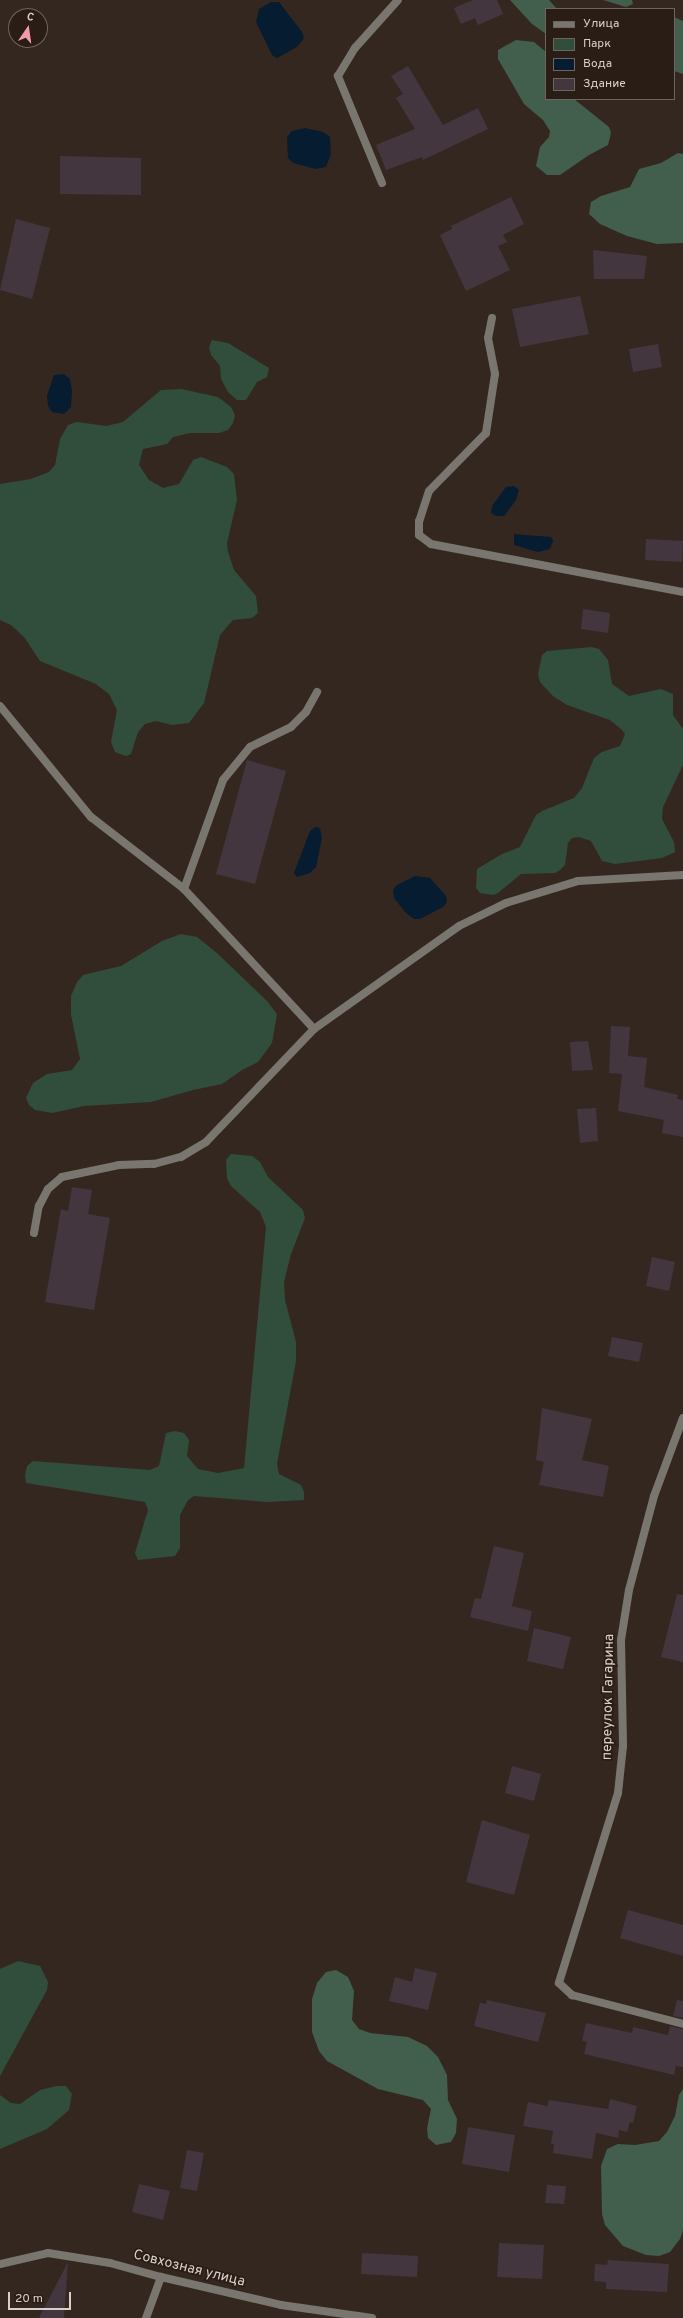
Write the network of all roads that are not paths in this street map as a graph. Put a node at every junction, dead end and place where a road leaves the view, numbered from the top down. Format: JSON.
{"nodes":[{"id":1,"x":398,"y":0,"type":"edge"},
{"id":2,"x":382,"y":183,"type":"dead end"},
{"id":3,"x":492,"y":318,"type":"dead end"},
{"id":4,"x":683,"y":592,"type":"edge"},
{"id":5,"x":317,"y":692,"type":"dead end"},
{"id":6,"x":0,"y":706,"type":"edge"},
{"id":7,"x":683,"y":875,"type":"edge"},
{"id":8,"x":184,"y":889,"type":"junction"},
{"id":9,"x":314,"y":1029,"type":"junction"},
{"id":10,"x":34,"y":1233,"type":"dead end"},
{"id":11,"x":683,"y":1418,"type":"edge"},
{"id":12,"x":683,"y":2024,"type":"edge"},
{"id":13,"x":0,"y":2264,"type":"edge"},
{"id":14,"x":161,"y":2277,"type":"junction"},
{"id":15,"x":146,"y":2318,"type":"edge"},
{"id":16,"x":372,"y":2318,"type":"edge"}],
"edges":[{"from":1,"to":2,"type":"street"},
{"from":3,"to":4,"type":"street"},
{"from":5,"to":8,"type":"street"},
{"from":6,"to":8,"type":"street"},
{"from":7,"to":9,"type":"street"},
{"from":8,"to":9,"type":"street"},
{"from":9,"to":10,"type":"street"},
{"from":11,"to":12,"type":"street","name":"переулок Гагарина"},
{"from":13,"to":14,"type":"street","name":"Совхозная улица"},
{"from":14,"to":15,"type":"street"},
{"from":14,"to":16,"type":"street","name":"Совхозная улица"}]}
